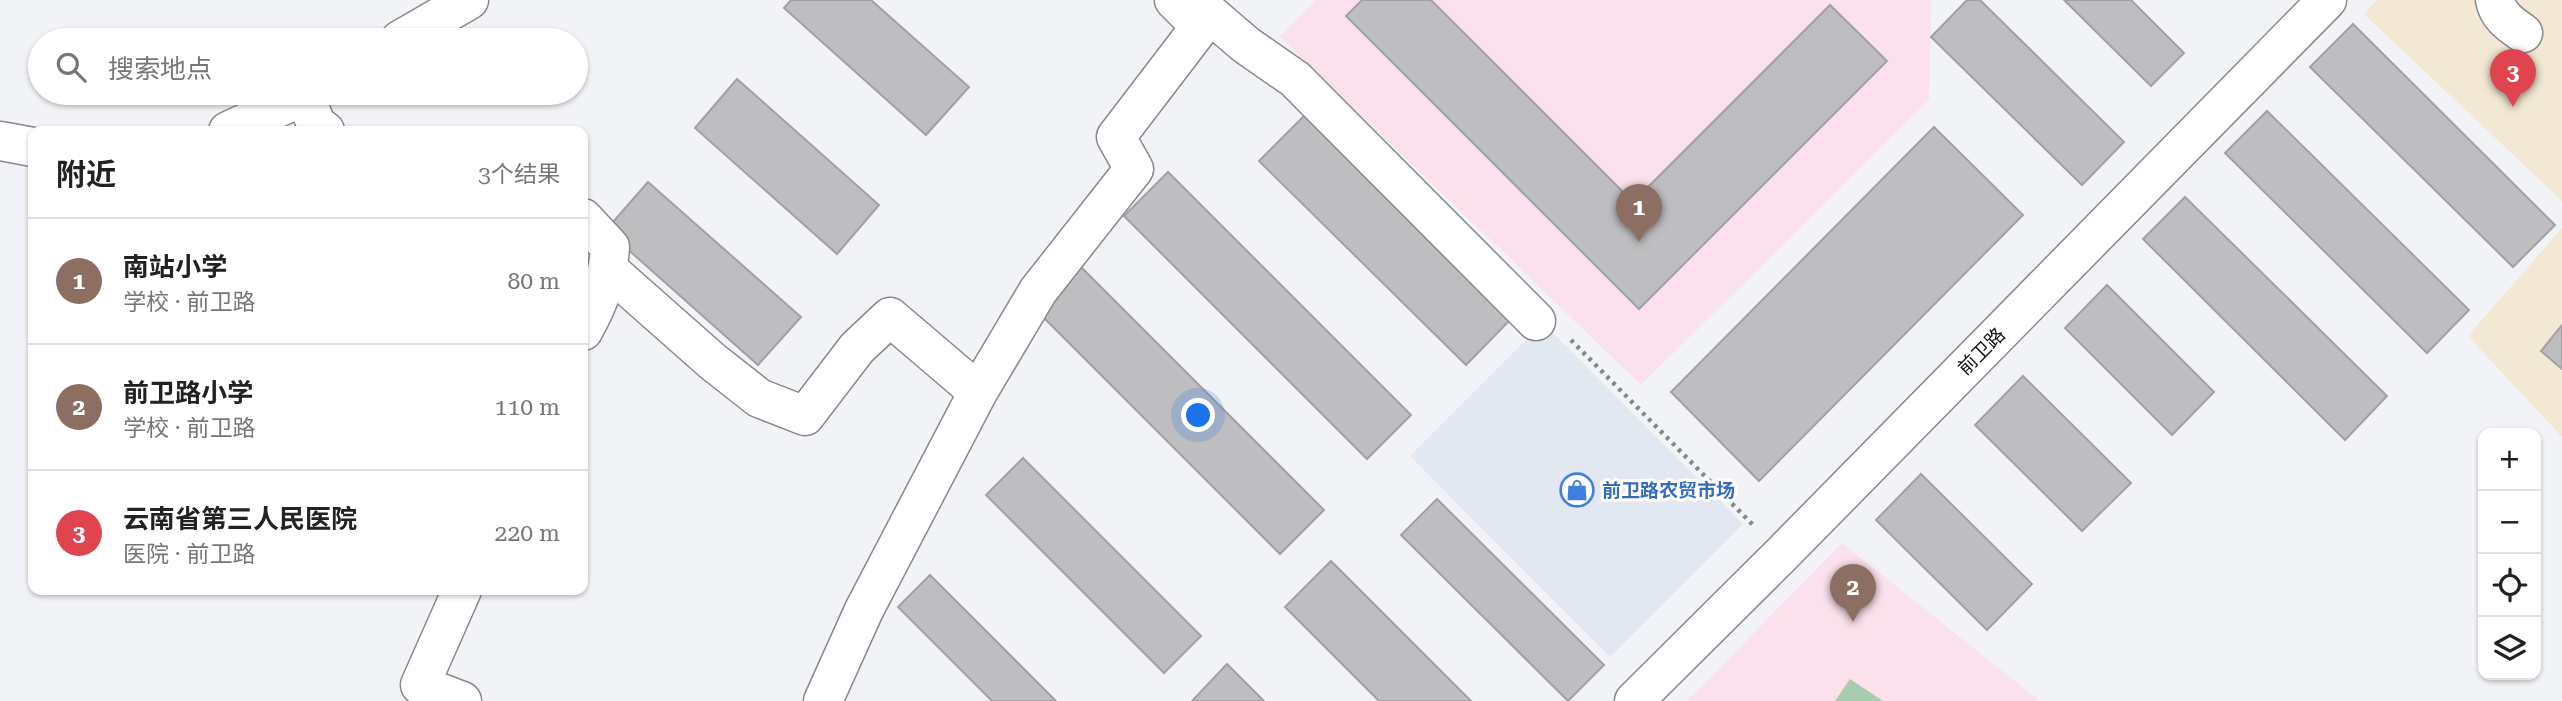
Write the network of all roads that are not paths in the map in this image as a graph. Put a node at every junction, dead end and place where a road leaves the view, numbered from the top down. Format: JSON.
{"nodes":[{"id":1,"x":469,"y":0,"type":"edge"},
{"id":2,"x":2327,"y":0,"type":"edge"},
{"id":3,"x":2495,"y":0,"type":"edge"},
{"id":4,"x":1187,"y":13,"type":"edge"},
{"id":5,"x":421,"y":28,"type":"edge"},
{"id":6,"x":2523,"y":33,"type":"dead end"},
{"id":7,"x":284,"y":105,"type":"edge"},
{"id":8,"x":311,"y":105,"type":"edge"},
{"id":9,"x":239,"y":126,"type":"edge"},
{"id":10,"x":319,"y":126,"type":"edge"},
{"id":11,"x":588,"y":223,"type":"edge"},
{"id":12,"x":609,"y":270,"type":"junction"},
{"id":13,"x":1536,"y":321,"type":"road end"},
{"id":14,"x":588,"y":322,"type":"edge"},
{"id":15,"x":978,"y":392,"type":"junction"},
{"id":16,"x":460,"y":595,"type":"edge"},
{"id":17,"x":461,"y":701,"type":"edge"},
{"id":18,"x":823,"y":701,"type":"edge"},
{"id":19,"x":1634,"y":701,"type":"edge"}],
"edges":[{"from":1,"to":5,"type":"street"},
{"from":2,"to":19,"type":"street","name":"前卫路"},
{"from":3,"to":6,"type":"street"},
{"from":4,"to":13,"type":"street"},
{"from":4,"to":15,"type":"street"},
{"from":7,"to":9,"type":"street"},
{"from":8,"to":10,"type":"street"},
{"from":11,"to":12,"type":"street"},
{"from":12,"to":14,"type":"street"},
{"from":12,"to":15,"type":"street"},
{"from":15,"to":18,"type":"street"},
{"from":16,"to":17,"type":"street"}]}
